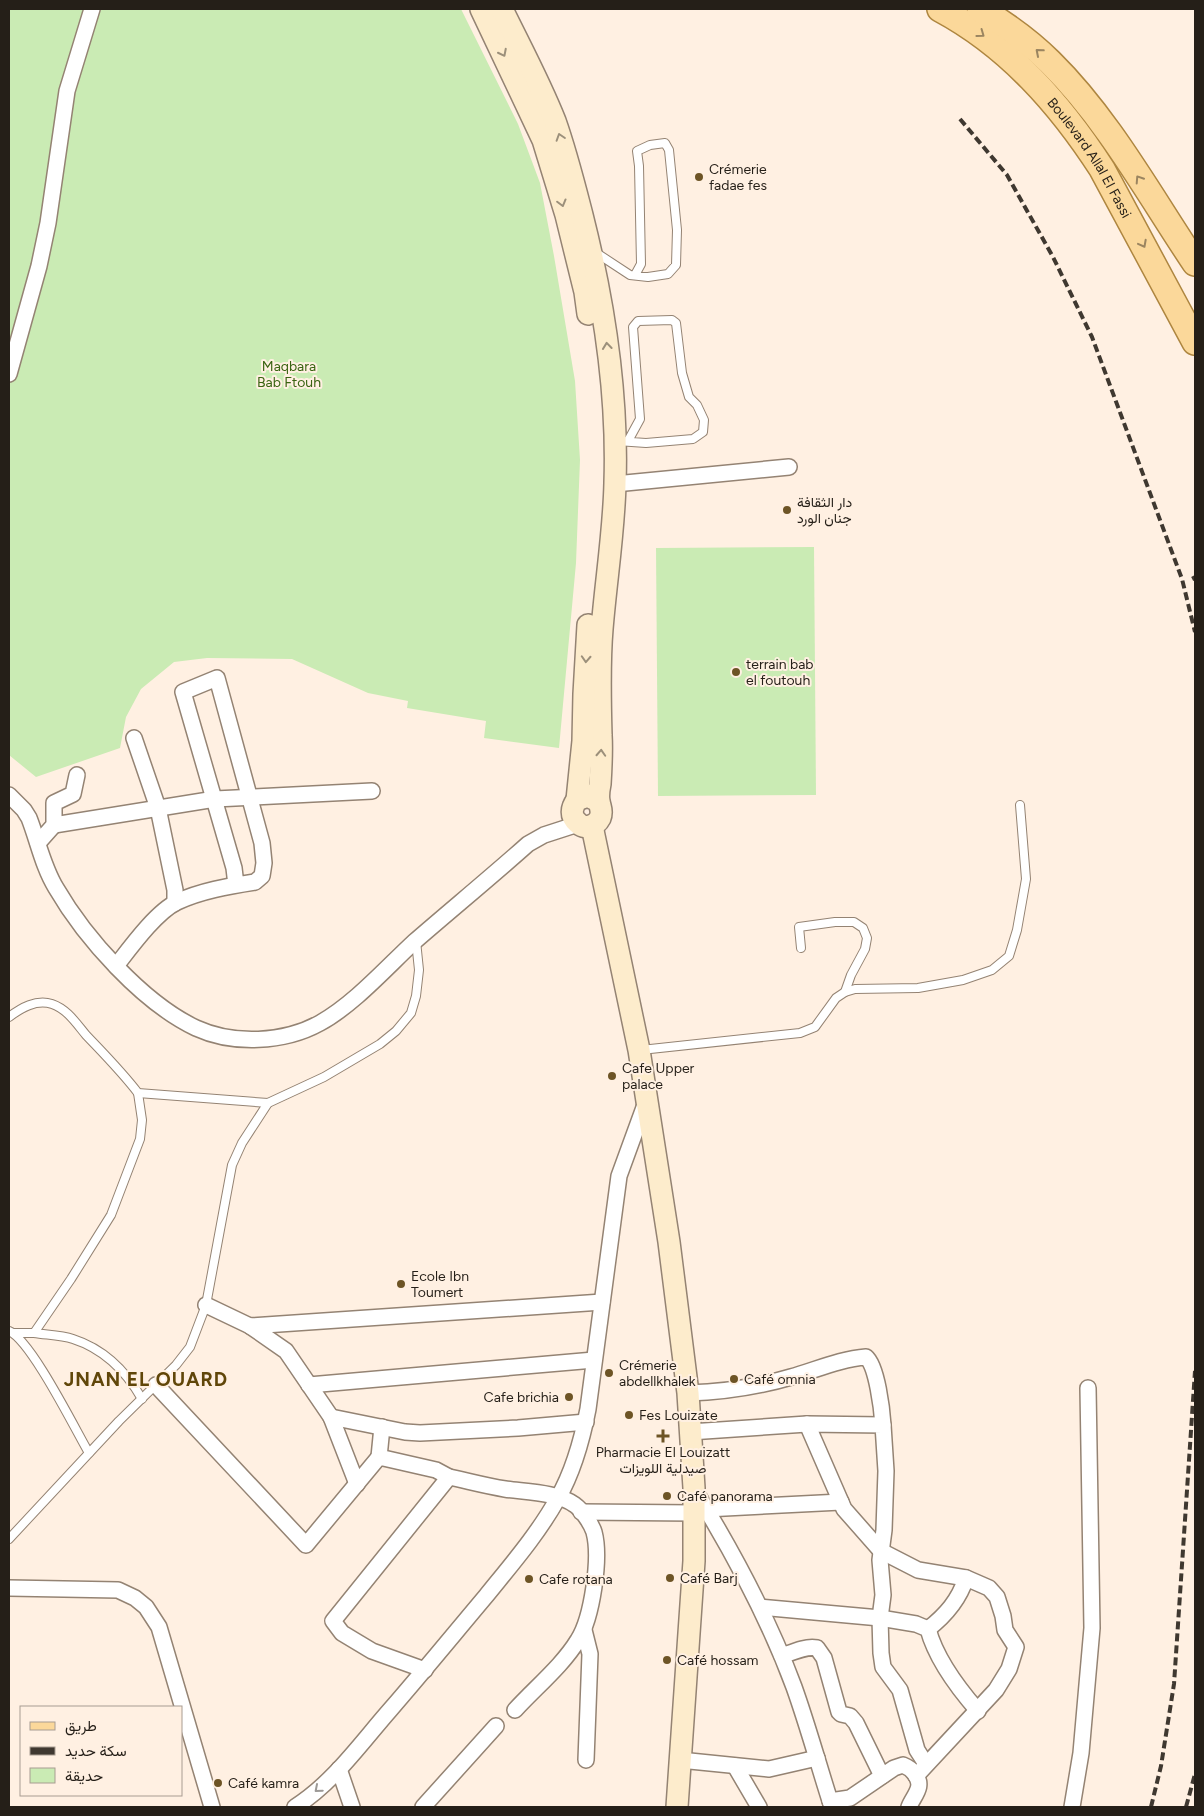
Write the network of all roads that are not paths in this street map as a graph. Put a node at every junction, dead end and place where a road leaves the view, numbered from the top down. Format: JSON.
{"nodes":[{"id":1,"x":92,"y":9,"type":"edge"},
{"id":2,"x":481,"y":9,"type":"edge"},
{"id":3,"x":502,"y":9,"type":"edge"},
{"id":4,"x":940,"y":9,"type":"edge"},
{"id":5,"x":980,"y":9,"type":"edge"},
{"id":6,"x":591,"y":249,"type":"junction"},
{"id":7,"x":1195,"y":263,"type":"edge"},
{"id":8,"x":635,"y":275,"type":"junction"},
{"id":9,"x":592,"y":290,"type":"junction"},
{"id":10,"x":1195,"y":342,"type":"edge"},
{"id":11,"x":9,"y":374,"type":"edge"},
{"id":12,"x":614,"y":441,"type":"junction"},
{"id":13,"x":788,"y":468,"type":"dead end"},
{"id":14,"x":615,"y":484,"type":"junction"},
{"id":15,"x":134,"y":738,"type":"dead end"},
{"id":16,"x":77,"y":775,"type":"dead end"},
{"id":17,"x":372,"y":791,"type":"dead end"},
{"id":18,"x":9,"y":795,"type":"edge"},
{"id":19,"x":249,"y":797,"type":"junction"},
{"id":20,"x":215,"y":799,"type":"junction"},
{"id":21,"x":1020,"y":805,"type":"dead end"},
{"id":22,"x":158,"y":808,"type":"junction"},
{"id":23,"x":580,"y":814,"type":"junction"},
{"id":24,"x":54,"y":825,"type":"junction"},
{"id":25,"x":38,"y":843,"type":"junction"},
{"id":26,"x":236,"y":885,"type":"junction"},
{"id":27,"x":175,"y":903,"type":"junction"},
{"id":28,"x":416,"y":941,"type":"junction"},
{"id":29,"x":801,"y":948,"type":"dead end"},
{"id":30,"x":116,"y":966,"type":"junction"},
{"id":31,"x":845,"y":992,"type":"junction"},
{"id":32,"x":9,"y":1017,"type":"edge"},
{"id":33,"x":639,"y":1050,"type":"junction"},
{"id":34,"x":138,"y":1093,"type":"junction"},
{"id":35,"x":646,"y":1100,"type":"junction"},
{"id":36,"x":268,"y":1103,"type":"junction"},
{"id":37,"x":602,"y":1302,"type":"junction"},
{"id":38,"x":206,"y":1305,"type":"junction"},
{"id":39,"x":250,"y":1326,"type":"junction"},
{"id":40,"x":12,"y":1332,"type":"edge"},
{"id":41,"x":34,"y":1333,"type":"junction"},
{"id":42,"x":594,"y":1360,"type":"junction"},
{"id":43,"x":156,"y":1385,"type":"junction"},
{"id":44,"x":309,"y":1385,"type":"junction"},
{"id":45,"x":1088,"y":1388,"type":"dead end"},
{"id":46,"x":688,"y":1393,"type":"junction"},
{"id":47,"x":142,"y":1398,"type":"junction"},
{"id":48,"x":331,"y":1417,"type":"junction"},
{"id":49,"x":586,"y":1422,"type":"junction"},
{"id":50,"x":807,"y":1424,"type":"junction"},
{"id":51,"x":883,"y":1425,"type":"junction"},
{"id":52,"x":382,"y":1427,"type":"junction"},
{"id":53,"x":690,"y":1432,"type":"junction"},
{"id":54,"x":89,"y":1453,"type":"junction"},
{"id":55,"x":379,"y":1457,"type":"junction"},
{"id":56,"x":449,"y":1477,"type":"junction"},
{"id":57,"x":357,"y":1484,"type":"junction"},
{"id":58,"x":559,"y":1497,"type":"junction"},
{"id":59,"x":841,"y":1502,"type":"junction"},
{"id":60,"x":700,"y":1511,"type":"junction"},
{"id":61,"x":581,"y":1512,"type":"junction"},
{"id":62,"x":9,"y":1539,"type":"edge"},
{"id":63,"x":881,"y":1551,"type":"junction"},
{"id":64,"x":966,"y":1578,"type":"junction"},
{"id":65,"x":9,"y":1588,"type":"edge"},
{"id":66,"x":760,"y":1607,"type":"junction"},
{"id":67,"x":880,"y":1618,"type":"junction"},
{"id":68,"x":928,"y":1628,"type":"junction"},
{"id":69,"x":584,"y":1630,"type":"junction"},
{"id":70,"x":782,"y":1656,"type":"junction"},
{"id":71,"x":425,"y":1670,"type":"junction"},
{"id":72,"x":515,"y":1710,"type":"dead end"},
{"id":73,"x":978,"y":1711,"type":"junction"},
{"id":74,"x":496,"y":1726,"type":"dead end"},
{"id":75,"x":817,"y":1758,"type":"junction"},
{"id":76,"x":586,"y":1760,"type":"dead end"},
{"id":77,"x":680,"y":1760,"type":"junction"},
{"id":78,"x":734,"y":1766,"type":"junction"},
{"id":79,"x":339,"y":1769,"type":"junction"},
{"id":80,"x":921,"y":1770,"type":"junction"},
{"id":81,"x":882,"y":1776,"type":"junction"},
{"id":82,"x":831,"y":1804,"type":"edge"},
{"id":83,"x":212,"y":1807,"type":"edge"},
{"id":84,"x":295,"y":1807,"type":"edge"},
{"id":85,"x":352,"y":1807,"type":"edge"},
{"id":86,"x":423,"y":1807,"type":"edge"},
{"id":87,"x":677,"y":1807,"type":"edge"},
{"id":88,"x":758,"y":1807,"type":"edge"},
{"id":89,"x":909,"y":1807,"type":"edge"},
{"id":90,"x":1072,"y":1807,"type":"edge"}],
"edges":[{"from":1,"to":11,"type":"street"},
{"from":2,"to":9,"type":"street","one_way":true},
{"from":6,"to":3,"type":"street","one_way":true},
{"from":4,"to":10,"type":"main road","name":"Boulevard Allal El Fassi","one_way":true},
{"from":7,"to":5,"type":"main road","name":"Boulevard Allal El Fassi","one_way":true},
{"from":6,"to":8,"type":"lane"},
{"from":6,"to":9,"type":"street"},
{"from":8,"to":8,"type":"lane"},
{"from":9,"to":12,"type":"street"},
{"from":12,"to":12,"type":"lane"},
{"from":12,"to":14,"type":"street"},
{"from":12,"to":23,"type":"street","one_way":true},
{"from":13,"to":14,"type":"street"},
{"from":23,"to":14,"type":"street","one_way":true},
{"from":15,"to":22,"type":"street"},
{"from":16,"to":24,"type":"street"},
{"from":17,"to":19,"type":"street"},
{"from":18,"to":25,"type":"street"},
{"from":19,"to":20,"type":"street"},
{"from":19,"to":20,"type":"street"},
{"from":19,"to":26,"type":"street"},
{"from":20,"to":22,"type":"street"},
{"from":20,"to":26,"type":"street"},
{"from":21,"to":31,"type":"lane"},
{"from":22,"to":24,"type":"street"},
{"from":22,"to":27,"type":"street"},
{"from":23,"to":28,"type":"street"},
{"from":23,"to":33,"type":"street"},
{"from":24,"to":25,"type":"street"},
{"from":25,"to":30,"type":"street"},
{"from":26,"to":27,"type":"street"},
{"from":27,"to":30,"type":"street"},
{"from":28,"to":30,"type":"street"},
{"from":28,"to":36,"type":"lane"},
{"from":29,"to":31,"type":"lane"},
{"from":31,"to":33,"type":"lane"},
{"from":32,"to":34,"type":"lane"},
{"from":33,"to":35,"type":"street"},
{"from":34,"to":36,"type":"lane"},
{"from":34,"to":41,"type":"lane"},
{"from":35,"to":37,"type":"street"},
{"from":35,"to":46,"type":"street"},
{"from":36,"to":38,"type":"lane"},
{"from":37,"to":39,"type":"street"},
{"from":37,"to":42,"type":"street"},
{"from":38,"to":39,"type":"street"},
{"from":38,"to":43,"type":"lane"},
{"from":39,"to":44,"type":"street"},
{"from":40,"to":41,"type":"lane"},
{"from":40,"to":54,"type":"lane"},
{"from":41,"to":47,"type":"lane"},
{"from":42,"to":44,"type":"street"},
{"from":42,"to":49,"type":"street"},
{"from":43,"to":47,"type":"lane"},
{"from":43,"to":57,"type":"street"},
{"from":44,"to":48,"type":"street"},
{"from":45,"to":90,"type":"street"},
{"from":46,"to":51,"type":"street"},
{"from":46,"to":53,"type":"street"},
{"from":47,"to":54,"type":"lane"},
{"from":48,"to":52,"type":"street"},
{"from":48,"to":57,"type":"street"},
{"from":49,"to":52,"type":"street"},
{"from":49,"to":58,"type":"street"},
{"from":50,"to":51,"type":"street"},
{"from":50,"to":53,"type":"street"},
{"from":50,"to":59,"type":"street"},
{"from":51,"to":63,"type":"street"},
{"from":52,"to":55,"type":"street"},
{"from":53,"to":60,"type":"street"},
{"from":54,"to":62,"type":"lane"},
{"from":55,"to":56,"type":"street"},
{"from":55,"to":57,"type":"street"},
{"from":56,"to":58,"type":"street"},
{"from":56,"to":71,"type":"street"},
{"from":58,"to":61,"type":"street"},
{"from":58,"to":71,"type":"street"},
{"from":59,"to":60,"type":"street"},
{"from":59,"to":63,"type":"street"},
{"from":60,"to":61,"type":"street"},
{"from":60,"to":66,"type":"street"},
{"from":60,"to":77,"type":"street"},
{"from":61,"to":69,"type":"street"},
{"from":63,"to":64,"type":"street"},
{"from":63,"to":67,"type":"street"},
{"from":64,"to":68,"type":"street"},
{"from":64,"to":73,"type":"street"},
{"from":65,"to":83,"type":"street"},
{"from":66,"to":67,"type":"street"},
{"from":66,"to":70,"type":"street"},
{"from":67,"to":68,"type":"street"},
{"from":67,"to":80,"type":"street"},
{"from":68,"to":73,"type":"street"},
{"from":69,"to":72,"type":"street"},
{"from":69,"to":76,"type":"street"},
{"from":70,"to":75,"type":"street"},
{"from":70,"to":81,"type":"street"},
{"from":71,"to":79,"type":"street"},
{"from":73,"to":80,"type":"street"},
{"from":74,"to":86,"type":"street"},
{"from":75,"to":78,"type":"street"},
{"from":75,"to":82,"type":"street"},
{"from":77,"to":78,"type":"street"},
{"from":77,"to":87,"type":"street"},
{"from":78,"to":88,"type":"street"},
{"from":79,"to":84,"type":"street","one_way":true},
{"from":79,"to":85,"type":"street"},
{"from":80,"to":81,"type":"street"},
{"from":80,"to":89,"type":"street"},
{"from":81,"to":82,"type":"street"}]}
